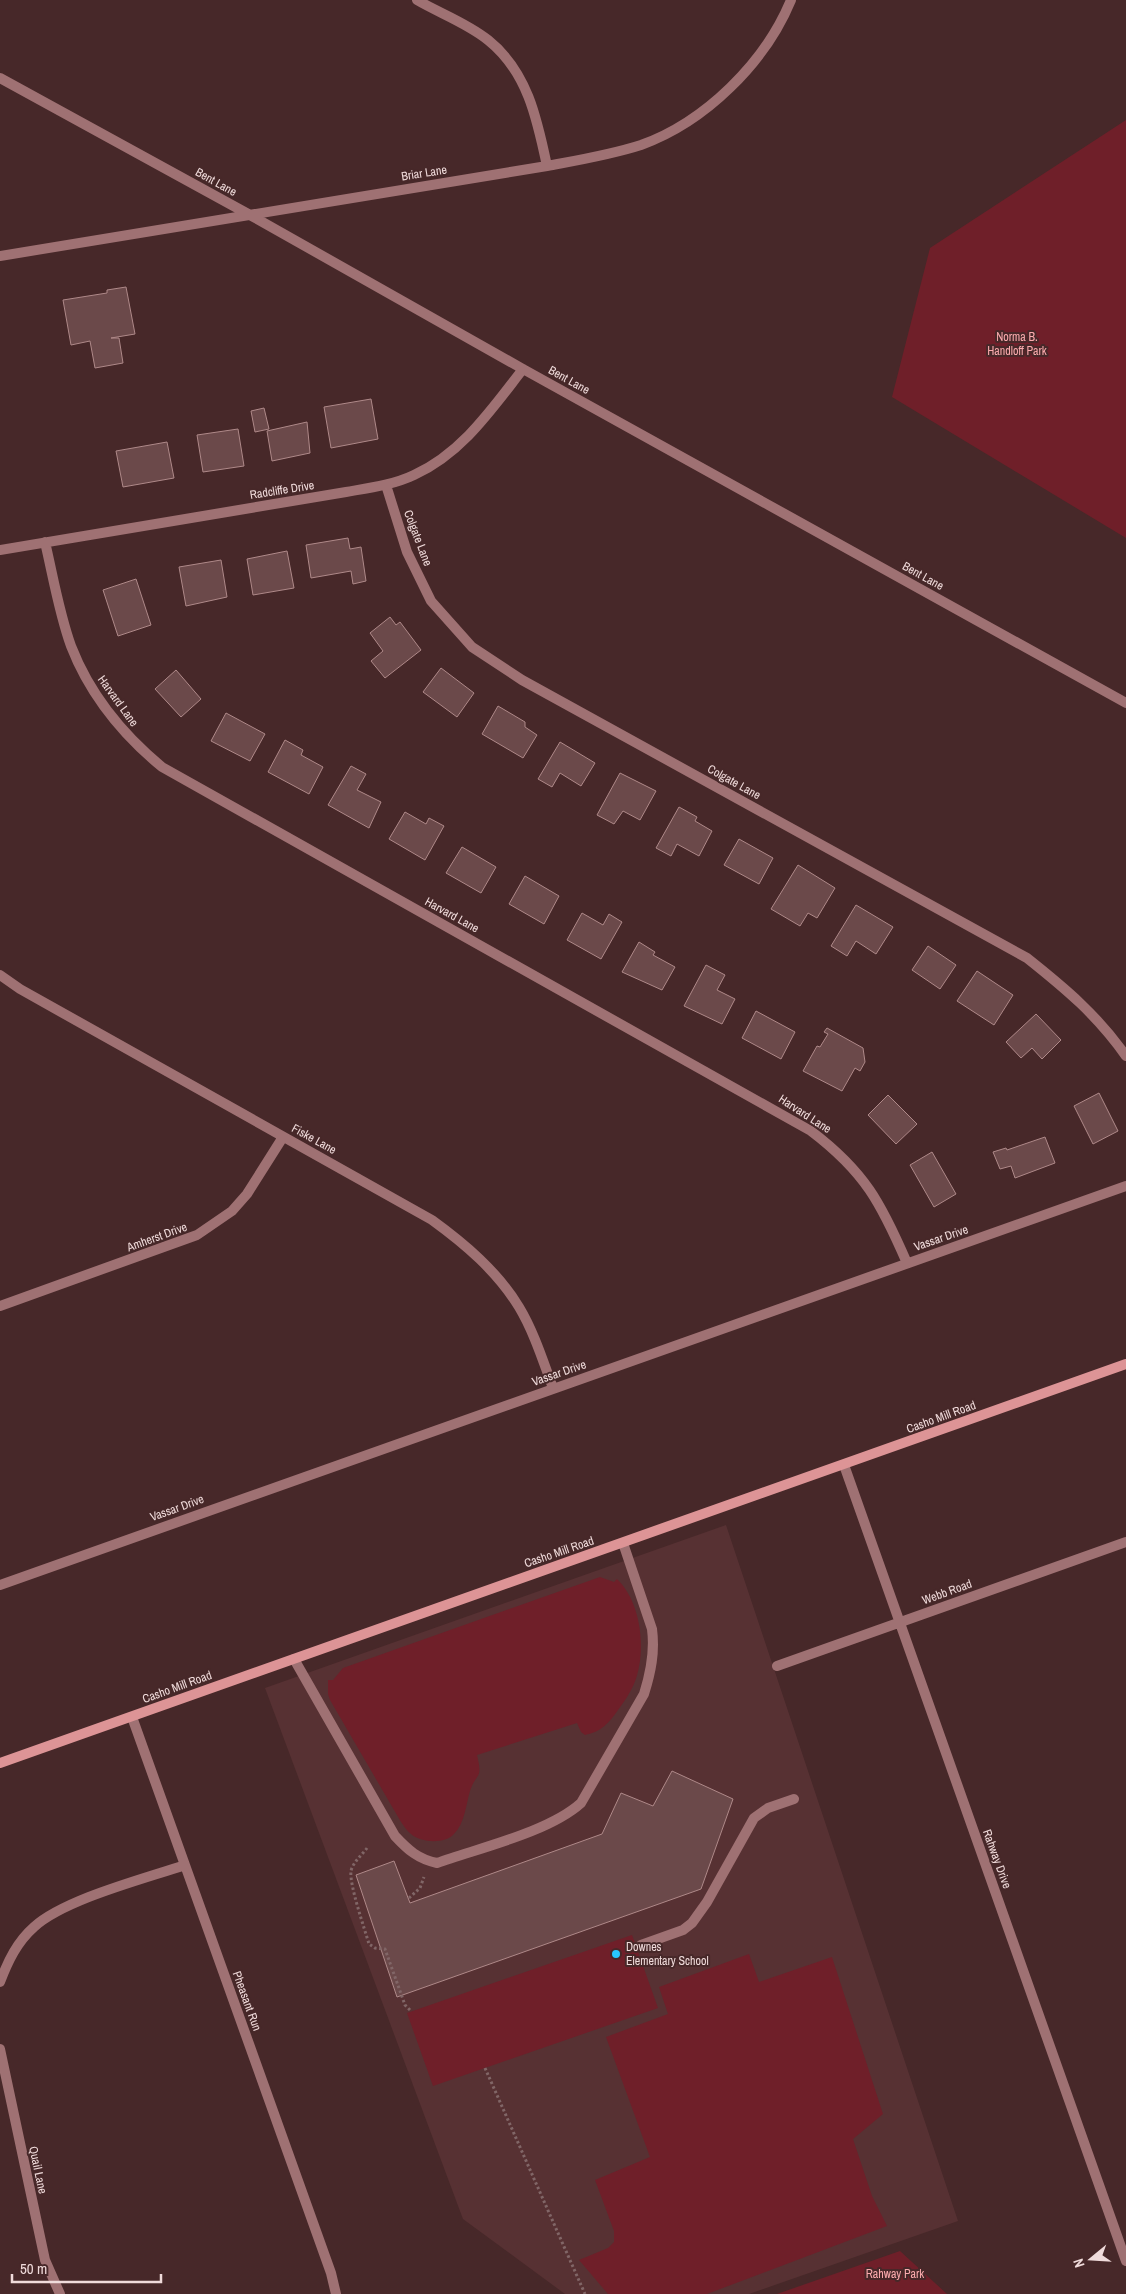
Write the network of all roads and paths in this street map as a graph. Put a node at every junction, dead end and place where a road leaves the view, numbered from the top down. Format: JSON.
{"nodes":[{"id":1,"x":417,"y":0,"type":"edge"},
{"id":2,"x":791,"y":0,"type":"edge"},
{"id":3,"x":0,"y":78,"type":"edge"},
{"id":4,"x":548,"y":166,"type":"junction"},
{"id":5,"x":250,"y":214,"type":"junction"},
{"id":6,"x":0,"y":256,"type":"edge"},
{"id":7,"x":523,"y":369,"type":"junction"},
{"id":8,"x":386,"y":484,"type":"junction"},
{"id":9,"x":45,"y":542,"type":"junction"},
{"id":10,"x":0,"y":550,"type":"edge"},
{"id":11,"x":1126,"y":703,"type":"edge"},
{"id":12,"x":0,"y":975,"type":"edge"},
{"id":13,"x":1126,"y":1056,"type":"edge"},
{"id":14,"x":283,"y":1136,"type":"junction"},
{"id":15,"x":1126,"y":1186,"type":"edge"},
{"id":16,"x":907,"y":1263,"type":"junction"},
{"id":17,"x":0,"y":1306,"type":"edge"},
{"id":18,"x":1126,"y":1364,"type":"edge"},
{"id":19,"x":553,"y":1388,"type":"junction"},
{"id":20,"x":844,"y":1465,"type":"junction"},
{"id":21,"x":1126,"y":1542,"type":"edge"},
{"id":22,"x":623,"y":1543,"type":"junction"},
{"id":23,"x":0,"y":1584,"type":"edge"},
{"id":24,"x":900,"y":1622,"type":"junction"},
{"id":25,"x":294,"y":1659,"type":"junction"},
{"id":26,"x":777,"y":1666,"type":"dead end"},
{"id":27,"x":132,"y":1717,"type":"junction"},
{"id":28,"x":0,"y":1763,"type":"edge"},
{"id":29,"x":794,"y":1798,"type":"dead end"},
{"id":30,"x":367,"y":1848,"type":"dead end"},
{"id":31,"x":185,"y":1865,"type":"junction"},
{"id":32,"x":424,"y":1877,"type":"dead end"},
{"id":33,"x":409,"y":1898,"type":"dead end"},
{"id":34,"x":641,"y":1945,"type":"dead end"},
{"id":35,"x":0,"y":1982,"type":"edge"},
{"id":36,"x":411,"y":2011,"type":"dead end"},
{"id":37,"x":0,"y":2049,"type":"edge"},
{"id":38,"x":485,"y":2068,"type":"dead end"},
{"id":39,"x":1126,"y":2261,"type":"edge"},
{"id":40,"x":60,"y":2294,"type":"edge"},
{"id":41,"x":336,"y":2294,"type":"edge"},
{"id":42,"x":585,"y":2294,"type":"edge"}],
"edges":[{"from":1,"to":4,"type":"street"},
{"from":2,"to":4,"type":"street","name":"Briar Lane"},
{"from":3,"to":5,"type":"street","name":"Bent Lane"},
{"from":4,"to":5,"type":"street","name":"Briar Lane"},
{"from":5,"to":6,"type":"street","name":"Briar Lane"},
{"from":5,"to":7,"type":"street","name":"Bent Lane"},
{"from":7,"to":8,"type":"street","name":"Radcliffe Drive"},
{"from":7,"to":11,"type":"street","name":"Bent Lane"},
{"from":8,"to":9,"type":"street","name":"Radcliffe Drive"},
{"from":8,"to":13,"type":"street","name":"Colgate Lane"},
{"from":9,"to":10,"type":"street","name":"Radcliffe Drive"},
{"from":9,"to":16,"type":"street","name":"Harvard Lane"},
{"from":12,"to":14,"type":"street","name":"Fiske Lane"},
{"from":14,"to":17,"type":"street","name":"Amherst Drive"},
{"from":14,"to":19,"type":"street","name":"Fiske Lane"},
{"from":15,"to":16,"type":"street","name":"Vassar Drive"},
{"from":16,"to":19,"type":"street","name":"Vassar Drive"},
{"from":18,"to":20,"type":"street","name":"Casho Mill Road"},
{"from":19,"to":23,"type":"street","name":"Vassar Drive"},
{"from":20,"to":22,"type":"street","name":"Casho Mill Road"},
{"from":20,"to":24,"type":"street","name":"Rahway Drive"},
{"from":21,"to":24,"type":"street","name":"Webb Road"},
{"from":22,"to":25,"type":"street","name":"Casho Mill Road"},
{"from":22,"to":25,"type":"street"},
{"from":24,"to":26,"type":"street","name":"Webb Road"},
{"from":24,"to":39,"type":"street","name":"Rahway Drive"},
{"from":25,"to":27,"type":"street","name":"Casho Mill Road"},
{"from":27,"to":28,"type":"street","name":"Casho Mill Road"},
{"from":27,"to":31,"type":"street","name":"Pheasant Run"},
{"from":29,"to":34,"type":"street"},
{"from":30,"to":36,"type":"path"},
{"from":31,"to":35,"type":"street"},
{"from":31,"to":41,"type":"street","name":"Pheasant Run"},
{"from":32,"to":33,"type":"path"},
{"from":37,"to":40,"type":"street","name":"Quail Lane"},
{"from":38,"to":42,"type":"path"}]}
